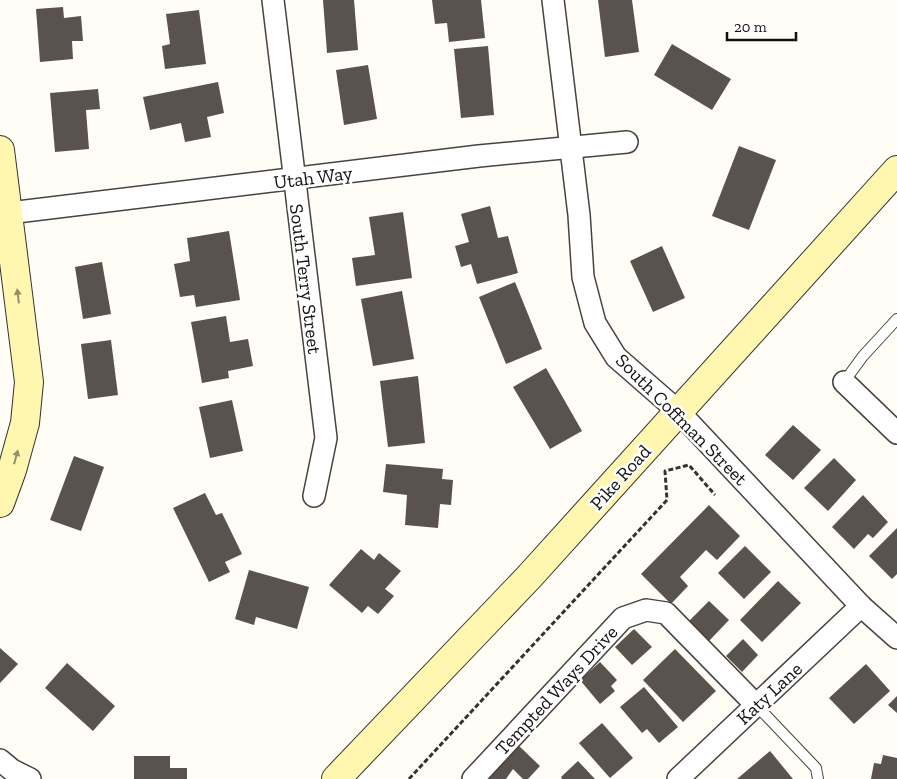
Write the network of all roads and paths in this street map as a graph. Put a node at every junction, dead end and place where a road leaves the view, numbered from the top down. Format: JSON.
{"nodes":[{"id":1,"x":274,"y":0,"type":"edge"},
{"id":2,"x":553,"y":0,"type":"edge"},
{"id":3,"x":627,"y":142,"type":"dead end"},
{"id":4,"x":572,"y":147,"type":"junction"},
{"id":5,"x":0,"y":150,"type":"edge"},
{"id":6,"x":897,"y":170,"type":"edge"},
{"id":7,"x":294,"y":180,"type":"junction"},
{"id":8,"x":3,"y":213,"type":"edge"},
{"id":9,"x":897,"y":319,"type":"edge"},
{"id":10,"x":844,"y":382,"type":"joint"},
{"id":11,"x":679,"y":412,"type":"junction"},
{"id":12,"x":897,"y":433,"type":"edge"},
{"id":13,"x":715,"y":495,"type":"dead end"},
{"id":14,"x":314,"y":496,"type":"dead end"},
{"id":15,"x":0,"y":503,"type":"edge"},
{"id":16,"x":861,"y":606,"type":"junction"},
{"id":17,"x":897,"y":638,"type":"edge"},
{"id":18,"x":756,"y":705,"type":"junction"},
{"id":19,"x":0,"y":760,"type":"edge"},
{"id":20,"x":30,"y":779,"type":"edge"},
{"id":21,"x":336,"y":779,"type":"edge"},
{"id":22,"x":409,"y":779,"type":"edge"},
{"id":23,"x":473,"y":779,"type":"edge"},
{"id":24,"x":678,"y":779,"type":"edge"},
{"id":25,"x":818,"y":779,"type":"edge"}],
"edges":[{"from":1,"to":7,"type":"street","name":"South Terry Street"},
{"from":2,"to":4,"type":"street","name":"South Coffman Street"},
{"from":3,"to":4,"type":"street","name":"Utah Way"},
{"from":4,"to":7,"type":"street","name":"Utah Way"},
{"from":4,"to":11,"type":"street","name":"South Coffman Street"},
{"from":5,"to":8,"type":"main road"},
{"from":6,"to":11,"type":"main road","name":"Pike Road"},
{"from":7,"to":8,"type":"street","name":"Utah Way"},
{"from":7,"to":14,"type":"street","name":"South Terry Street"},
{"from":15,"to":8,"type":"main road","one_way":true},
{"from":9,"to":10,"type":"lane"},
{"from":10,"to":12,"type":"street"},
{"from":11,"to":16,"type":"street","name":"South Coffman Street"},
{"from":11,"to":21,"type":"main road","name":"Pike Road"},
{"from":13,"to":22,"type":"path"},
{"from":16,"to":17,"type":"street","name":"South Coffman Street"},
{"from":16,"to":18,"type":"street","name":"Katy Lane"},
{"from":18,"to":23,"type":"street","name":"Tempted Ways Drive"},
{"from":18,"to":24,"type":"street","name":"Katy Lane"},
{"from":18,"to":25,"type":"lane"},
{"from":19,"to":20,"type":"street"}]}
